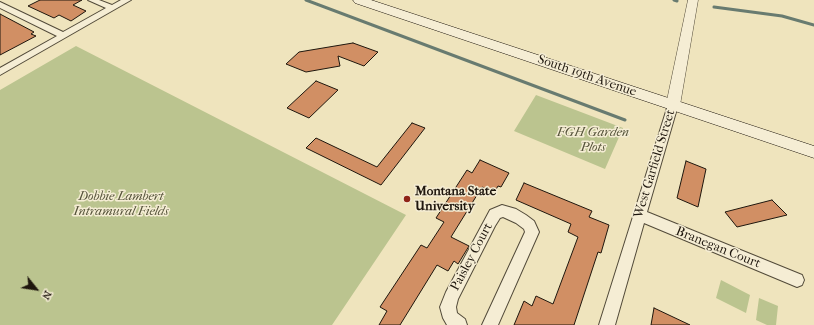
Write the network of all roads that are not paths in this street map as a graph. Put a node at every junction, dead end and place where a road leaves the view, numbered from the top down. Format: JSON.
{"nodes":[{"id":1,"x":92,"y":0,"type":"edge"},
{"id":2,"x":127,"y":0,"type":"edge"},
{"id":3,"x":359,"y":0,"type":"edge"},
{"id":4,"x":693,"y":0,"type":"edge"},
{"id":5,"x":0,"y":5,"type":"edge"},
{"id":6,"x":112,"y":8,"type":"junction"},
{"id":7,"x":64,"y":36,"type":"junction"},
{"id":8,"x":0,"y":72,"type":"edge"},
{"id":9,"x":673,"y":105,"type":"junction"},
{"id":10,"x":814,"y":152,"type":"edge"},
{"id":11,"x":640,"y":215,"type":"junction"},
{"id":12,"x":797,"y":280,"type":"dead end"},
{"id":13,"x":459,"y":325,"type":"edge"},
{"id":14,"x":490,"y":325,"type":"edge"},
{"id":15,"x":606,"y":325,"type":"edge"}],
"edges":[{"from":1,"to":6,"type":"street"},
{"from":2,"to":6,"type":"street"},
{"from":3,"to":9,"type":"main road","name":"South 19th Avenue"},
{"from":4,"to":9,"type":"street","name":"West Garfield Street"},
{"from":5,"to":7,"type":"street"},
{"from":6,"to":7,"type":"street"},
{"from":7,"to":8,"type":"street"},
{"from":9,"to":10,"type":"main road","name":"South 19th Avenue"},
{"from":9,"to":11,"type":"street","name":"West Garfield Street"},
{"from":11,"to":12,"type":"street","name":"Branegan Court"},
{"from":11,"to":15,"type":"street","name":"West Garfield Street"},
{"from":13,"to":14,"type":"street","name":"Paisley Court"}]}
